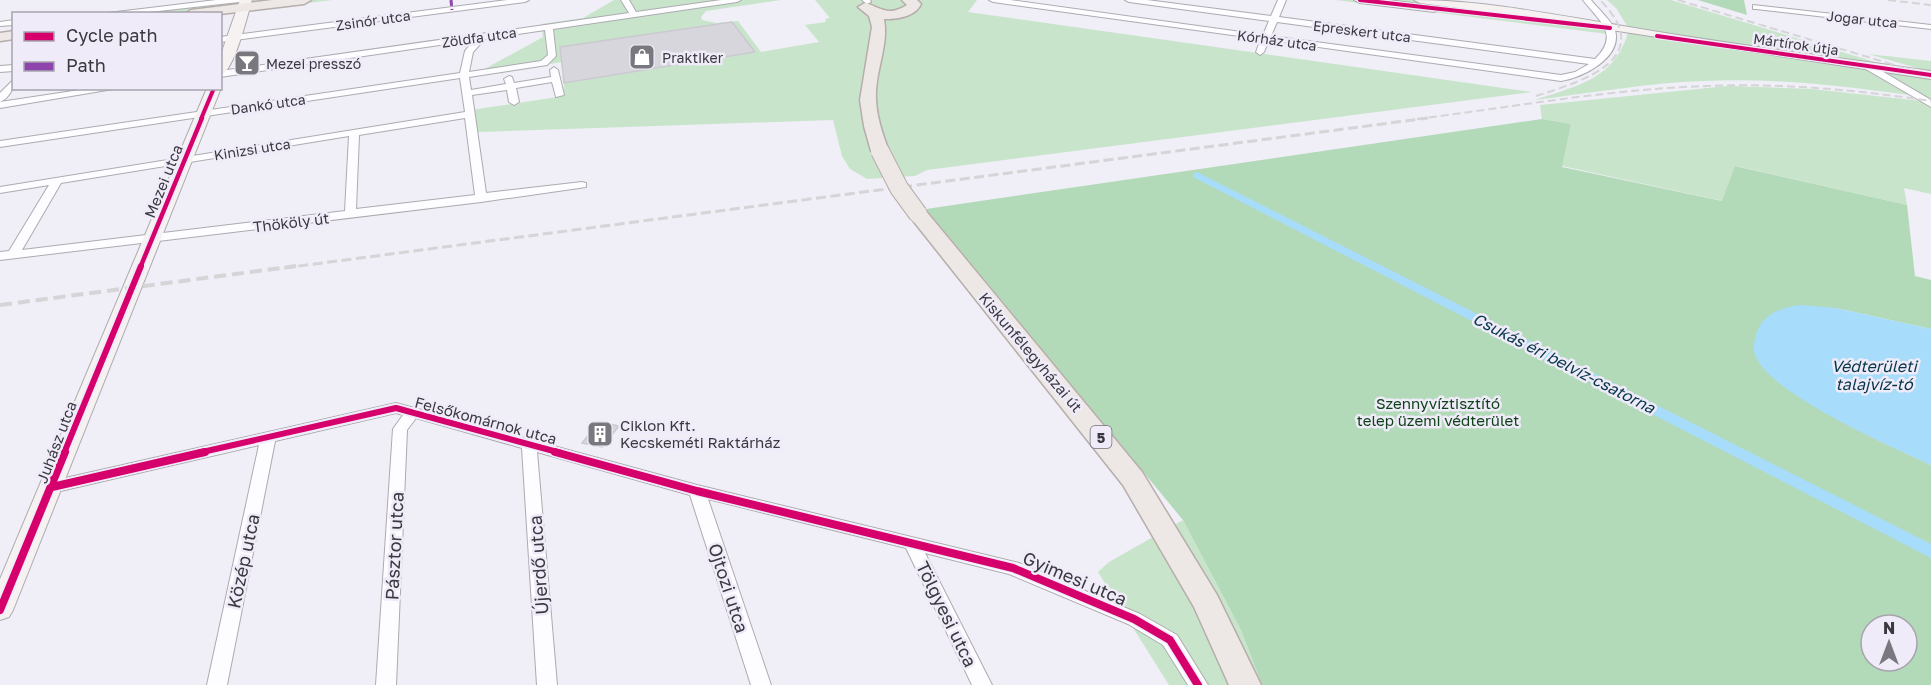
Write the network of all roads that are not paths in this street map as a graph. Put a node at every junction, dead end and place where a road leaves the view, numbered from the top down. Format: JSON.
{"nodes":[{"id":1,"x":304,"y":0,"type":"edge"},
{"id":2,"x":525,"y":0,"type":"edge"},
{"id":3,"x":625,"y":0,"type":"edge"},
{"id":4,"x":737,"y":0,"type":"edge"},
{"id":5,"x":993,"y":0,"type":"edge"},
{"id":6,"x":1129,"y":0,"type":"edge"},
{"id":7,"x":1282,"y":0,"type":"edge"},
{"id":8,"x":1360,"y":0,"type":"edge"},
{"id":9,"x":1420,"y":0,"type":"edge"},
{"id":10,"x":1587,"y":0,"type":"edge"},
{"id":11,"x":911,"y":1,"type":"edge"},
{"id":12,"x":243,"y":2,"type":"edge"},
{"id":13,"x":870,"y":4,"type":"edge"},
{"id":14,"x":1756,"y":8,"type":"dead end"},
{"id":15,"x":127,"y":12,"type":"edge"},
{"id":16,"x":200,"y":12,"type":"edge"},
{"id":17,"x":896,"y":14,"type":"junction"},
{"id":18,"x":634,"y":15,"type":"junction"},
{"id":19,"x":1273,"y":20,"type":"junction"},
{"id":20,"x":1563,"y":21,"type":"junction"},
{"id":21,"x":549,"y":27,"type":"junction"},
{"id":22,"x":1931,"y":27,"type":"edge"},
{"id":23,"x":1610,"y":28,"type":"junction"},
{"id":24,"x":483,"y":36,"type":"junction"},
{"id":25,"x":235,"y":39,"type":"junction"},
{"id":26,"x":1265,"y":39,"type":"junction"},
{"id":27,"x":222,"y":40,"type":"edge"},
{"id":28,"x":877,"y":43,"type":"junction"},
{"id":29,"x":1260,"y":51,"type":"dead end"},
{"id":30,"x":1596,"y":62,"type":"junction"},
{"id":31,"x":544,"y":63,"type":"junction"},
{"id":32,"x":1867,"y":66,"type":"junction"},
{"id":33,"x":222,"y":68,"type":"edge"},
{"id":34,"x":508,"y":68,"type":"junction"},
{"id":35,"x":222,"y":73,"type":"edge"},
{"id":36,"x":465,"y":75,"type":"junction"},
{"id":37,"x":1931,"y":75,"type":"edge"},
{"id":38,"x":556,"y":79,"type":"junction"},
{"id":39,"x":12,"y":84,"type":"edge"},
{"id":40,"x":510,"y":86,"type":"junction"},
{"id":41,"x":101,"y":90,"type":"edge"},
{"id":42,"x":213,"y":90,"type":"edge"},
{"id":43,"x":467,"y":93,"type":"junction"},
{"id":44,"x":559,"y":95,"type":"dead end"},
{"id":45,"x":0,"y":99,"type":"edge"},
{"id":46,"x":514,"y":102,"type":"dead end"},
{"id":47,"x":1931,"y":104,"type":"edge"},
{"id":48,"x":0,"y":105,"type":"edge"},
{"id":49,"x":204,"y":114,"type":"junction"},
{"id":50,"x":469,"y":114,"type":"junction"},
{"id":51,"x":354,"y":133,"type":"junction"},
{"id":52,"x":0,"y":144,"type":"edge"},
{"id":53,"x":184,"y":160,"type":"junction"},
{"id":54,"x":58,"y":180,"type":"junction"},
{"id":55,"x":582,"y":185,"type":"dead end"},
{"id":56,"x":0,"y":190,"type":"edge"},
{"id":57,"x":481,"y":199,"type":"junction"},
{"id":58,"x":350,"y":215,"type":"junction"},
{"id":59,"x":154,"y":238,"type":"junction"},
{"id":60,"x":13,"y":254,"type":"junction"},
{"id":61,"x":0,"y":256,"type":"edge"},
{"id":62,"x":135,"y":283,"type":"joint"},
{"id":63,"x":413,"y":412,"type":"junction"},
{"id":64,"x":268,"y":436,"type":"junction"},
{"id":65,"x":529,"y":445,"type":"junction"},
{"id":66,"x":52,"y":487,"type":"junction"},
{"id":67,"x":697,"y":491,"type":"junction"},
{"id":68,"x":912,"y":543,"type":"junction"},
{"id":69,"x":0,"y":610,"type":"edge"},
{"id":70,"x":217,"y":685,"type":"edge"},
{"id":71,"x":386,"y":685,"type":"edge"},
{"id":72,"x":547,"y":685,"type":"edge"},
{"id":73,"x":761,"y":685,"type":"edge"},
{"id":74,"x":982,"y":685,"type":"edge"},
{"id":75,"x":1198,"y":685,"type":"edge"},
{"id":76,"x":1245,"y":685,"type":"edge"}],
"edges":[{"from":1,"to":12,"type":"main road"},
{"from":2,"to":25,"type":"street","name":"Zsinór utca"},
{"from":3,"to":18,"type":"street"},
{"from":4,"to":18,"type":"street","name":"Zöldfa utca"},
{"from":5,"to":26,"type":"street","name":"Kórház utca"},
{"from":6,"to":19,"type":"street","name":"Epreskert utca"},
{"from":7,"to":19,"type":"street"},
{"from":8,"to":20,"type":"street"},
{"from":9,"to":20,"type":"street"},
{"from":10,"to":23,"type":"street"},
{"from":11,"to":17,"type":"main road","number":"5"},
{"from":12,"to":15,"type":"street"},
{"from":12,"to":16,"type":"main road"},
{"from":12,"to":25,"type":"street"},
{"from":13,"to":17,"type":"main road","number":"5"},
{"from":13,"to":28,"type":"main road","name":"Kiskunfélegyházai út","number":"5"},
{"from":14,"to":22,"type":"street","name":"Jogar utca"},
{"from":17,"to":28,"type":"main road","name":"Kiskunfélegyházai út","number":"5"},
{"from":18,"to":21,"type":"street","name":"Zöldfa utca"},
{"from":19,"to":26,"type":"street"},
{"from":19,"to":30,"type":"street","name":"Epreskert utca"},
{"from":20,"to":23,"type":"street","name":"Mártírok útja"},
{"from":21,"to":24,"type":"street","name":"Zöldfa utca"},
{"from":21,"to":31,"type":"street"},
{"from":23,"to":30,"type":"street"},
{"from":23,"to":32,"type":"street","name":"Mártírok útja"},
{"from":24,"to":35,"type":"street","name":"Zöldfa utca"},
{"from":24,"to":36,"type":"street"},
{"from":25,"to":27,"type":"street","name":"Zsinór utca"},
{"from":25,"to":33,"type":"street"},
{"from":26,"to":29,"type":"street"},
{"from":26,"to":30,"type":"street","name":"Kórház utca"},
{"from":28,"to":76,"type":"main road","name":"Kiskunfélegyházai út","number":"5","bridge":true},
{"from":31,"to":34,"type":"street","name":"Dankó utca"},
{"from":31,"to":38,"type":"street"},
{"from":32,"to":37,"type":"street","name":"Mártírok útja"},
{"from":32,"to":47,"type":"street"},
{"from":34,"to":36,"type":"street","name":"Dankó utca"},
{"from":34,"to":40,"type":"street"},
{"from":36,"to":43,"type":"street"},
{"from":36,"to":49,"type":"street","name":"Dankó utca"},
{"from":38,"to":40,"type":"street"},
{"from":38,"to":44,"type":"street"},
{"from":39,"to":45,"type":"street"},
{"from":40,"to":43,"type":"street"},
{"from":40,"to":46,"type":"street"},
{"from":41,"to":48,"type":"street"},
{"from":42,"to":49,"type":"street","name":"Mezei utca"},
{"from":43,"to":50,"type":"street"},
{"from":49,"to":52,"type":"street","name":"Dankó utca"},
{"from":49,"to":53,"type":"street","name":"Mezei utca"},
{"from":50,"to":51,"type":"street","name":"Kinizsi utca"},
{"from":50,"to":57,"type":"street"},
{"from":51,"to":53,"type":"street","name":"Kinizsi utca"},
{"from":51,"to":58,"type":"street"},
{"from":53,"to":54,"type":"street","name":"Kinizsi utca"},
{"from":53,"to":59,"type":"street","name":"Mezei utca"},
{"from":54,"to":56,"type":"street","name":"Kinizsi utca"},
{"from":54,"to":60,"type":"street"},
{"from":55,"to":57,"type":"street","name":"Thököly út"},
{"from":57,"to":58,"type":"street","name":"Thököly út"},
{"from":58,"to":59,"type":"street","name":"Thököly út"},
{"from":59,"to":60,"type":"street","name":"Thököly út"},
{"from":59,"to":62,"type":"street","name":"Mezei utca"},
{"from":60,"to":61,"type":"street","name":"Thököly út"},
{"from":62,"to":66,"type":"street","name":"Juhász utca"},
{"from":63,"to":64,"type":"street","name":"Felsőkomárnok utca"},
{"from":63,"to":65,"type":"street","name":"Felsőkomárnok utca"},
{"from":63,"to":71,"type":"street","name":"Pásztor utca"},
{"from":64,"to":66,"type":"street","name":"Felsőkomárnok utca"},
{"from":64,"to":70,"type":"street","name":"Közép utca"},
{"from":65,"to":67,"type":"street","name":"Felsőkomárnok utca"},
{"from":65,"to":72,"type":"street","name":"Újerdő utca"},
{"from":66,"to":69,"type":"street","name":"Juhász utca"},
{"from":67,"to":68,"type":"street","name":"Felsőkomárnok utca"},
{"from":67,"to":73,"type":"street","name":"Ojtozi utca"},
{"from":68,"to":74,"type":"street","name":"Tölgyesi utca"},
{"from":68,"to":75,"type":"street","name":"Gyimesi utca"}]}
